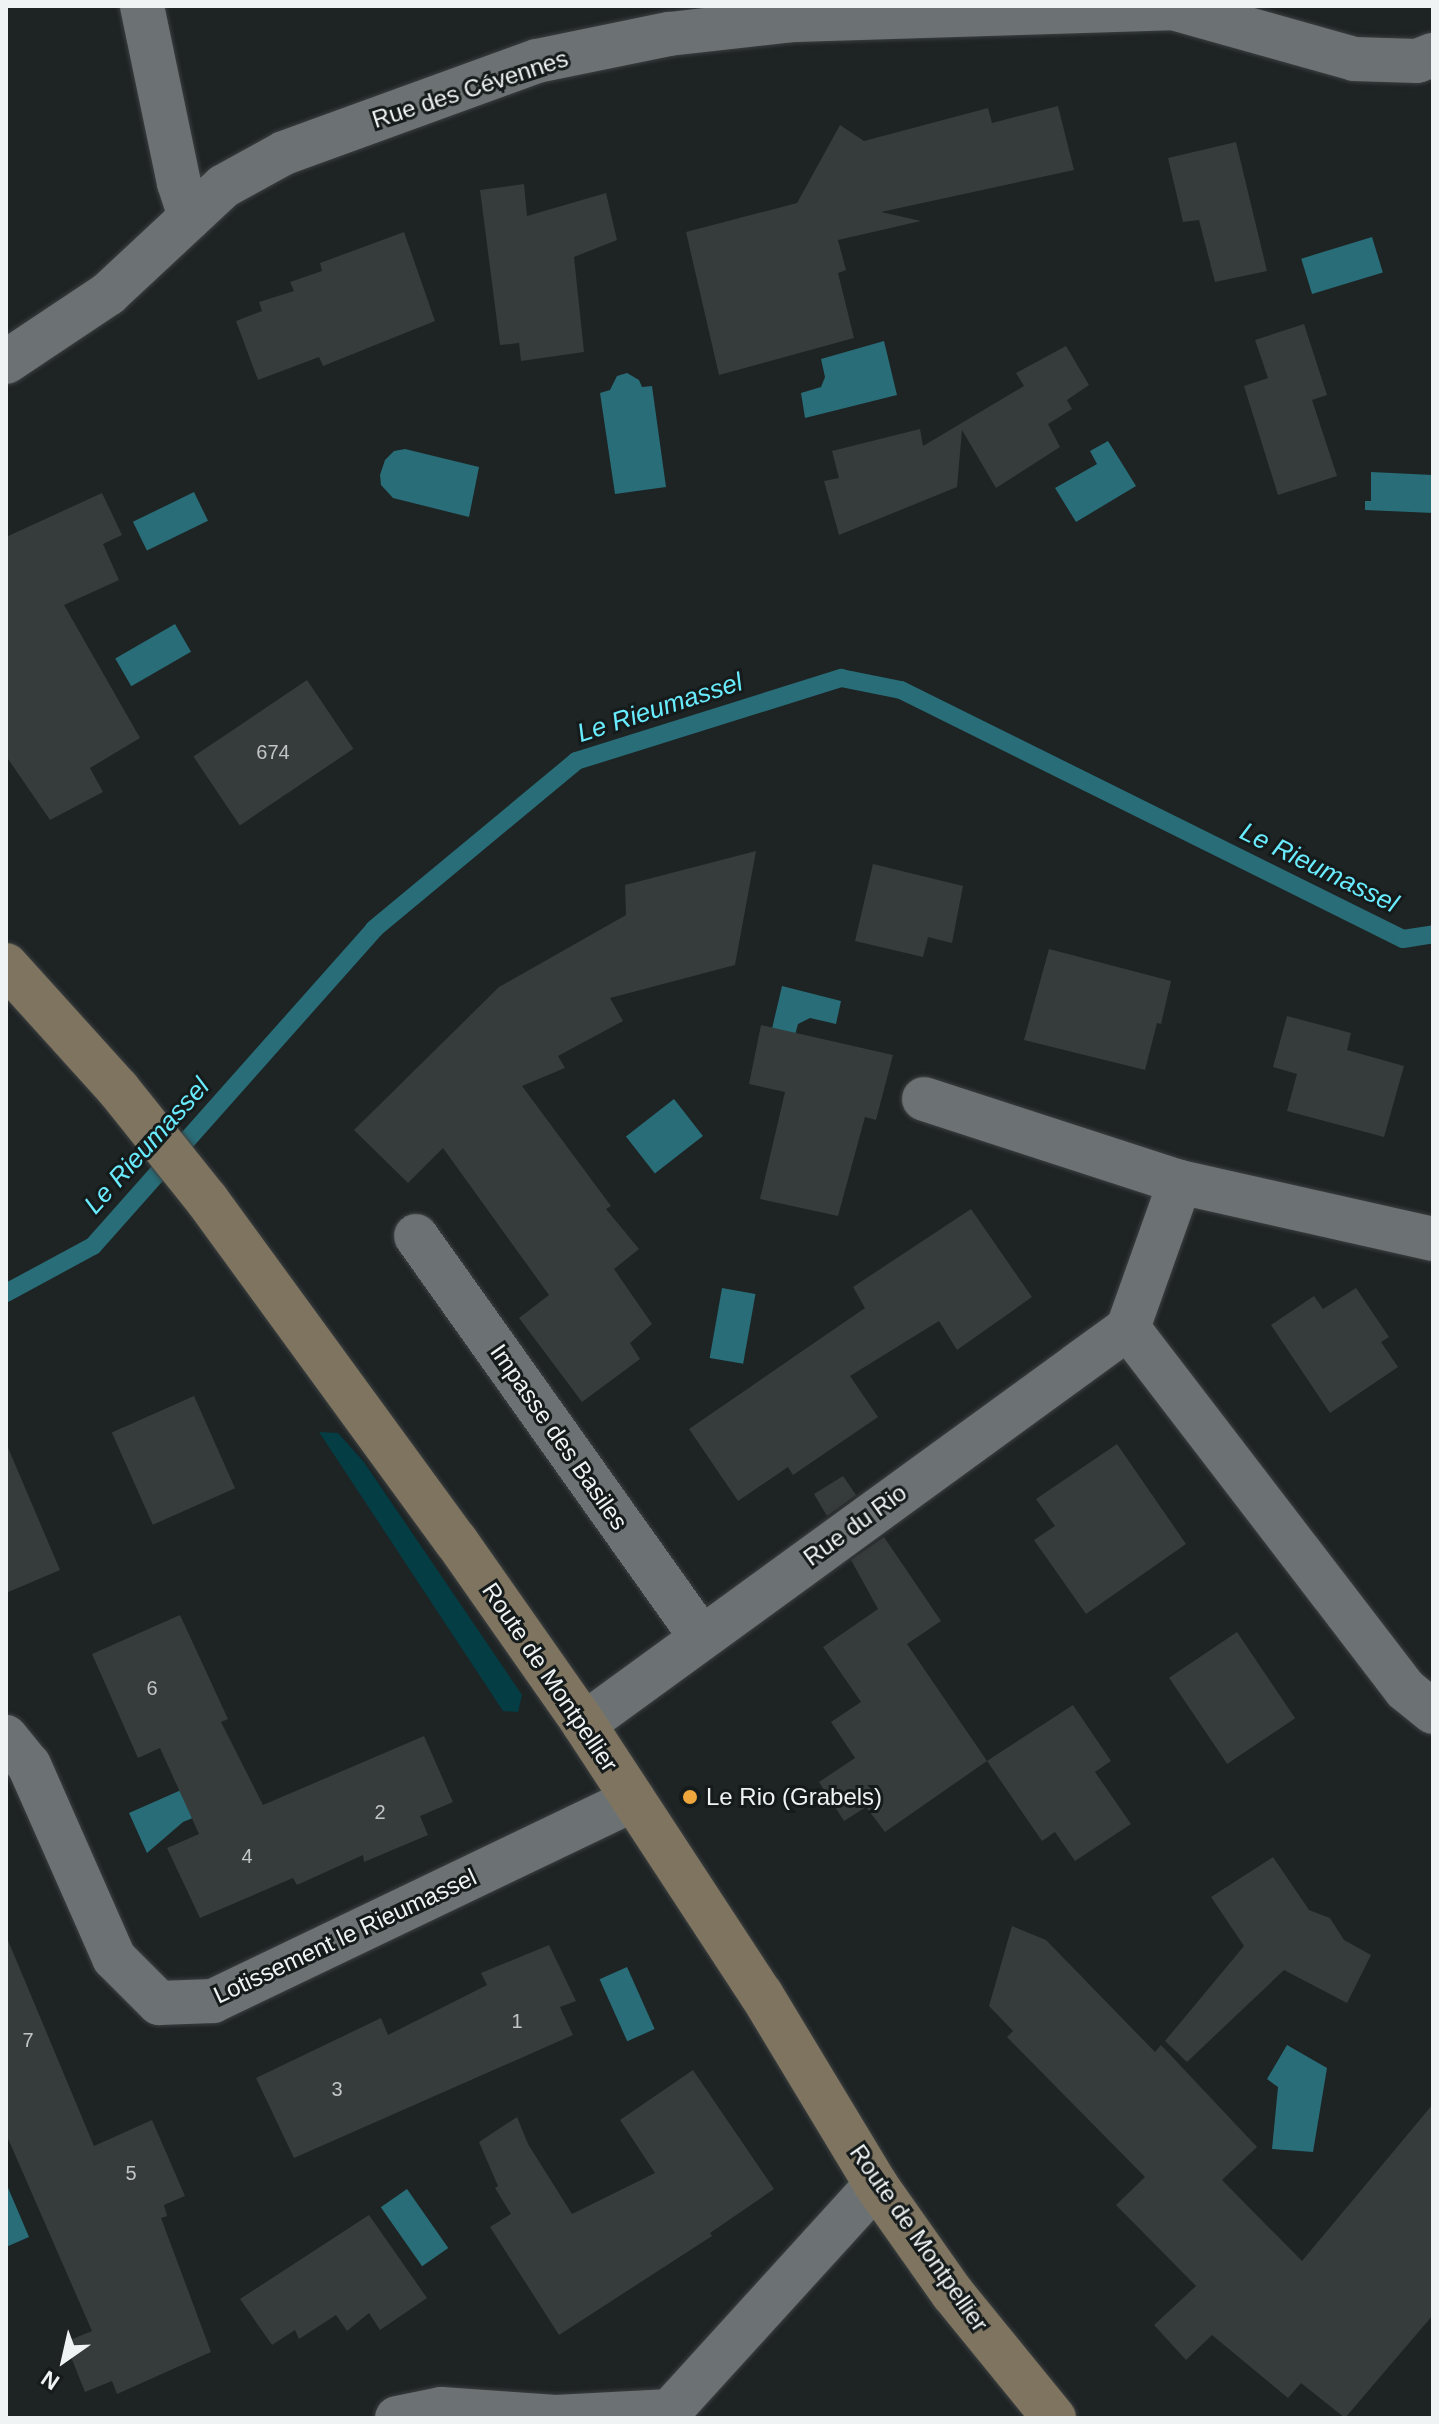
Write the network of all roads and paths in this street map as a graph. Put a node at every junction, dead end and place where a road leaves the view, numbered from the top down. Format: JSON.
{"nodes":[{"id":1,"x":142,"y":6,"type":"edge"},
{"id":2,"x":1433,"y":55,"type":"edge"},
{"id":3,"x":190,"y":217,"type":"junction"},
{"id":4,"x":6,"y":362,"type":"edge"},
{"id":5,"x":6,"y":965,"type":"edge"},
{"id":6,"x":924,"y":1099,"type":"dead end"},
{"id":7,"x":1180,"y":1182,"type":"junction"},
{"id":8,"x":416,"y":1236,"type":"dead end"},
{"id":9,"x":1433,"y":1239,"type":"edge"},
{"id":10,"x":1128,"y":1328,"type":"junction"},
{"id":11,"x":702,"y":1638,"type":"junction"},
{"id":12,"x":1433,"y":1712,"type":"edge"},
{"id":13,"x":584,"y":1724,"type":"junction"},
{"id":14,"x":6,"y":1737,"type":"edge"},
{"id":15,"x":633,"y":1800,"type":"junction"},
{"id":16,"x":876,"y":2185,"type":"junction"},
{"id":17,"x":1040,"y":2413,"type":"edge"},
{"id":18,"x":397,"y":2418,"type":"edge"}],
"edges":[{"from":1,"to":3,"type":"street"},
{"from":2,"to":3,"type":"street","name":"Rue des Cévennes"},
{"from":3,"to":4,"type":"street","name":"Rue des Cévennes"},
{"from":5,"to":13,"type":"street","name":"Route de Montpellier"},
{"from":6,"to":7,"type":"street"},
{"from":7,"to":9,"type":"street"},
{"from":7,"to":10,"type":"street"},
{"from":8,"to":11,"type":"street","name":"Impasse des Basiles"},
{"from":10,"to":11,"type":"street","name":"Rue du Rio"},
{"from":10,"to":12,"type":"street"},
{"from":11,"to":13,"type":"street","name":"Rue du Rio"},
{"from":13,"to":15,"type":"street","name":"Route de Montpellier"},
{"from":14,"to":15,"type":"street","name":"Lotissement le Rieumassel"},
{"from":15,"to":16,"type":"street","name":"Route de Montpellier"},
{"from":16,"to":17,"type":"street","name":"Route de Montpellier"},
{"from":16,"to":18,"type":"street"}]}
